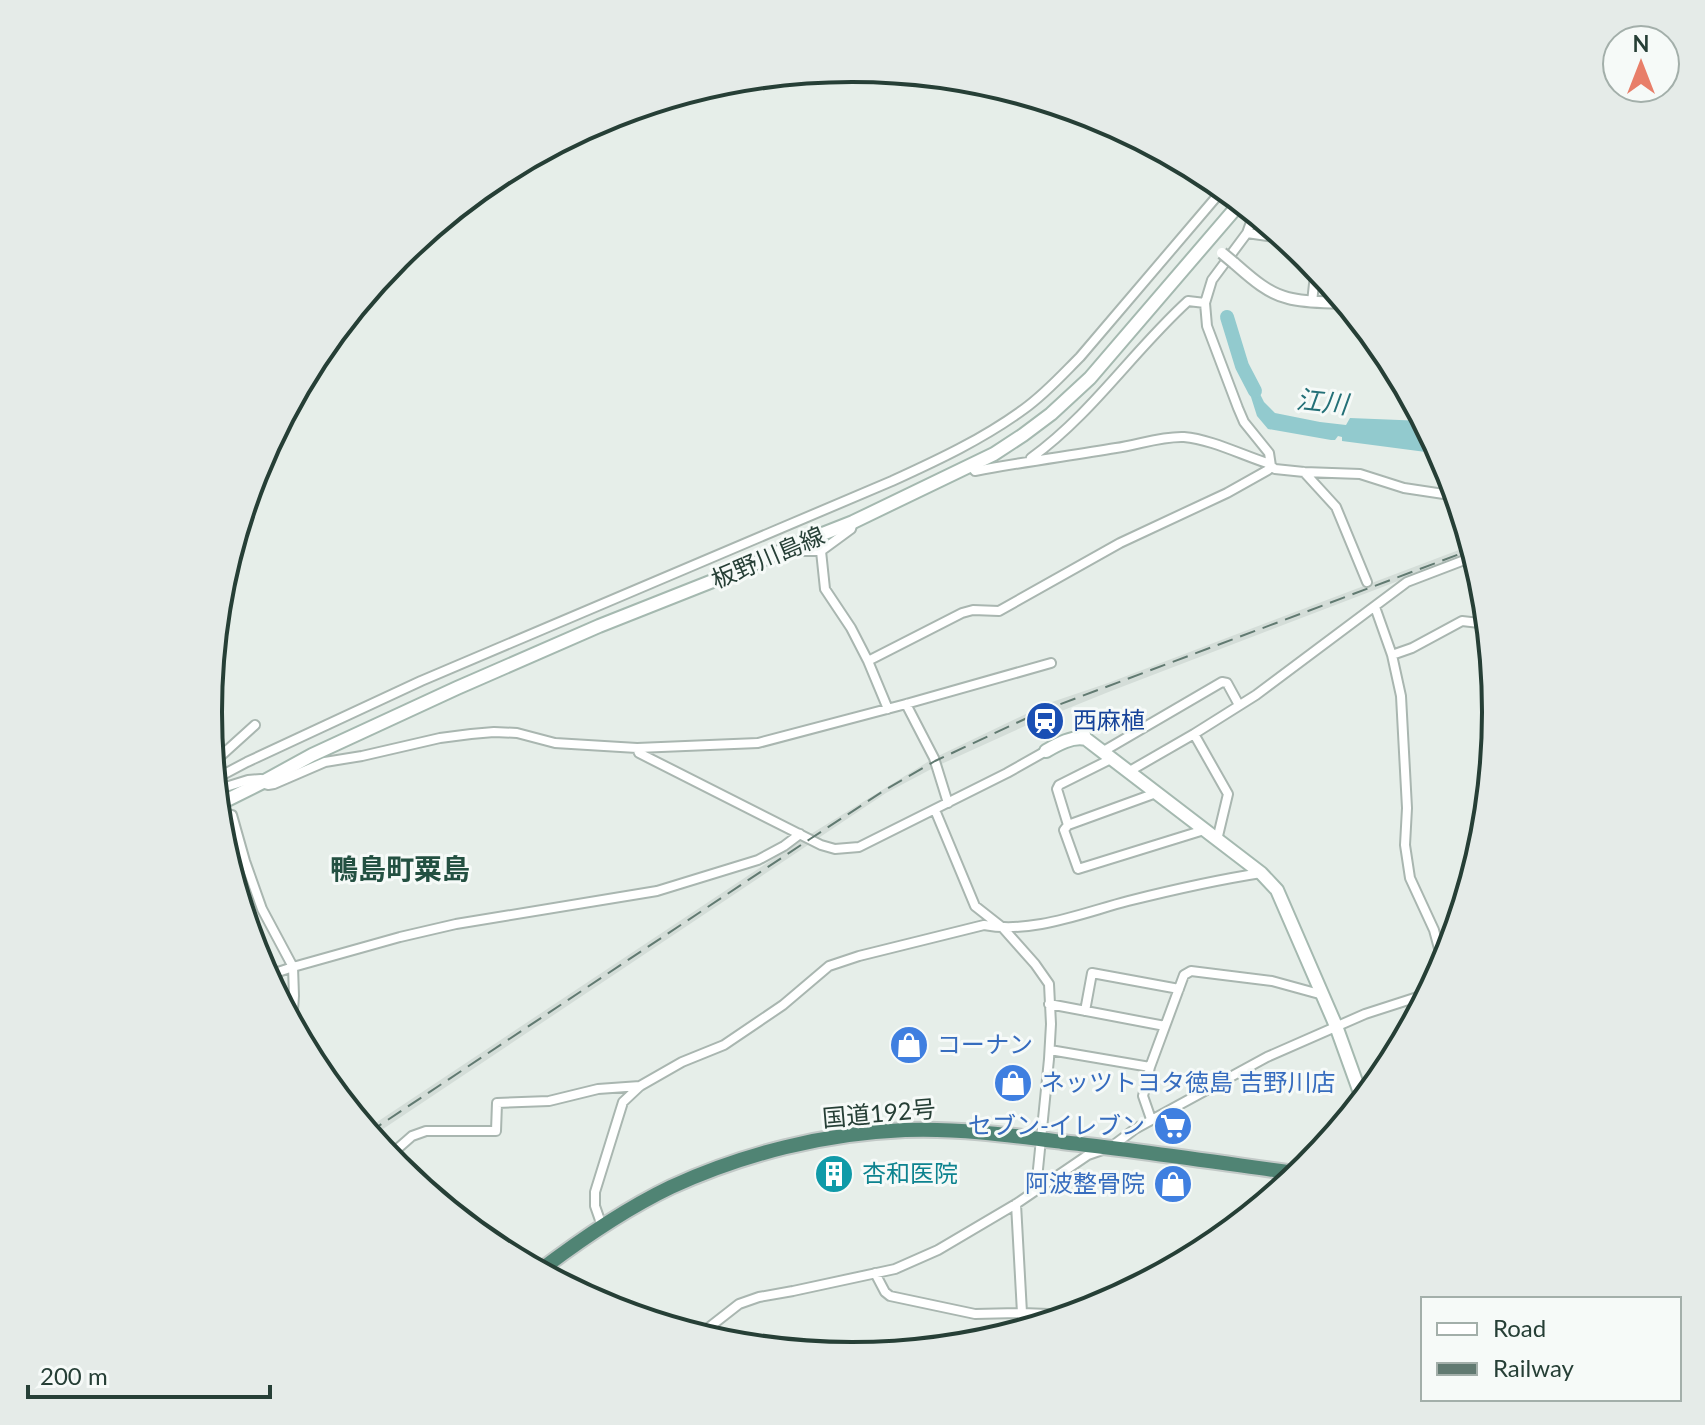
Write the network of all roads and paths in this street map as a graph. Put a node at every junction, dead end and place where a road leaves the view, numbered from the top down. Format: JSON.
{"nodes":[{"id":1,"x":1216,"y":197,"type":"edge"},
{"id":2,"x":1234,"y":211,"type":"edge"},
{"id":3,"x":1250,"y":224,"type":"edge"},
{"id":4,"x":1247,"y":233,"type":"junction"},
{"id":5,"x":1265,"y":236,"type":"edge"},
{"id":6,"x":1208,"y":242,"type":"junction"},
{"id":7,"x":1314,"y":284,"type":"edge"},
{"id":8,"x":1312,"y":302,"type":"junction"},
{"id":9,"x":1205,"y":303,"type":"junction"},
{"id":10,"x":1332,"y":303,"type":"edge"},
{"id":11,"x":1027,"y":461,"type":"junction"},
{"id":12,"x":971,"y":466,"type":"junction"},
{"id":13,"x":1271,"y":466,"type":"junction"},
{"id":14,"x":1304,"y":472,"type":"junction"},
{"id":15,"x":1444,"y":494,"type":"edge"},
{"id":16,"x":853,"y":522,"type":"junction"},
{"id":17,"x":783,"y":550,"type":"junction"},
{"id":18,"x":821,"y":551,"type":"junction"},
{"id":19,"x":1464,"y":560,"type":"edge"},
{"id":20,"x":1367,"y":582,"type":"dead end"},
{"id":21,"x":1375,"y":607,"type":"junction"},
{"id":22,"x":1477,"y":623,"type":"edge"},
{"id":23,"x":1392,"y":655,"type":"junction"},
{"id":24,"x":868,"y":661,"type":"junction"},
{"id":25,"x":1051,"y":663,"type":"dead end"},
{"id":26,"x":906,"y":704,"type":"junction"},
{"id":27,"x":1239,"y":705,"type":"junction"},
{"id":28,"x":888,"y":709,"type":"junction"},
{"id":29,"x":1081,"y":717,"type":"dead end"},
{"id":30,"x":255,"y":725,"type":"dead end"},
{"id":31,"x":1194,"y":734,"type":"junction"},
{"id":32,"x":1086,"y":739,"type":"junction"},
{"id":33,"x":637,"y":748,"type":"junction"},
{"id":34,"x":1046,"y":751,"type":"joint"},
{"id":35,"x":223,"y":754,"type":"edge"},
{"id":36,"x":1106,"y":755,"type":"junction"},
{"id":37,"x":1128,"y":772,"type":"junction"},
{"id":38,"x":225,"y":774,"type":"edge"},
{"id":39,"x":265,"y":781,"type":"junction"},
{"id":40,"x":226,"y":787,"type":"edge"},
{"id":41,"x":1156,"y":793,"type":"junction"},
{"id":42,"x":228,"y":800,"type":"edge"},
{"id":43,"x":948,"y":803,"type":"junction"},
{"id":44,"x":935,"y":810,"type":"junction"},
{"id":45,"x":230,"y":815,"type":"edge"},
{"id":46,"x":1068,"y":825,"type":"junction"},
{"id":47,"x":1204,"y":830,"type":"junction"},
{"id":48,"x":800,"y":834,"type":"junction"},
{"id":49,"x":1217,"y":840,"type":"junction"},
{"id":50,"x":1261,"y":873,"type":"junction"},
{"id":51,"x":1003,"y":928,"type":"junction"},
{"id":52,"x":1438,"y":946,"type":"edge"},
{"id":53,"x":293,"y":967,"type":"junction"},
{"id":54,"x":278,"y":972,"type":"edge"},
{"id":55,"x":1179,"y":989,"type":"junction"},
{"id":56,"x":1323,"y":995,"type":"junction"},
{"id":57,"x":1414,"y":998,"type":"edge"},
{"id":58,"x":293,"y":1004,"type":"edge"},
{"id":59,"x":1049,"y":1004,"type":"junction"},
{"id":60,"x":1085,"y":1011,"type":"junction"},
{"id":61,"x":1165,"y":1026,"type":"junction"},
{"id":62,"x":1336,"y":1026,"type":"junction"},
{"id":63,"x":1050,"y":1050,"type":"junction"},
{"id":64,"x":1150,"y":1067,"type":"junction"},
{"id":65,"x":640,"y":1086,"type":"junction"},
{"id":66,"x":1358,"y":1088,"type":"edge"},
{"id":67,"x":1151,"y":1119,"type":"junction"},
{"id":68,"x":1040,"y":1139,"type":"junction"},
{"id":69,"x":1111,"y":1147,"type":"junction"},
{"id":70,"x":398,"y":1148,"type":"edge"},
{"id":71,"x":1284,"y":1171,"type":"edge"},
{"id":72,"x":1036,"y":1189,"type":"junction"},
{"id":73,"x":1016,"y":1204,"type":"junction"},
{"id":74,"x":602,"y":1226,"type":"junction"},
{"id":75,"x":548,"y":1265,"type":"edge"},
{"id":76,"x":875,"y":1273,"type":"junction"},
{"id":77,"x":1022,"y":1313,"type":"junction"},
{"id":78,"x":1043,"y":1314,"type":"edge"},
{"id":79,"x":1022,"y":1320,"type":"edge"},
{"id":80,"x":710,"y":1327,"type":"edge"}],
"edges":[{"from":1,"to":38,"type":"street"},
{"from":2,"to":6,"type":"main road","name":"板野川島線"},
{"from":3,"to":4,"type":"street"},
{"from":4,"to":5,"type":"street"},
{"from":4,"to":9,"type":"street"},
{"from":6,"to":8,"type":"street","bridge":true},
{"from":6,"to":12,"type":"main road","name":"板野川島線"},
{"from":7,"to":8,"type":"street"},
{"from":8,"to":10,"type":"street"},
{"from":9,"to":11,"type":"street"},
{"from":9,"to":13,"type":"street"},
{"from":11,"to":12,"type":"street"},
{"from":11,"to":13,"type":"street"},
{"from":12,"to":16,"type":"main road","name":"板野川島線"},
{"from":13,"to":14,"type":"street"},
{"from":13,"to":24,"type":"street"},
{"from":14,"to":15,"type":"street"},
{"from":14,"to":20,"type":"street"},
{"from":16,"to":17,"type":"main road","name":"板野川島線"},
{"from":16,"to":18,"type":"street"},
{"from":17,"to":18,"type":"street"},
{"from":17,"to":39,"type":"main road","name":"板野川島線"},
{"from":18,"to":24,"type":"street"},
{"from":19,"to":21,"type":"street"},
{"from":21,"to":23,"type":"street"},
{"from":21,"to":27,"type":"street"},
{"from":22,"to":23,"type":"street"},
{"from":23,"to":52,"type":"street"},
{"from":24,"to":28,"type":"street"},
{"from":25,"to":26,"type":"street"},
{"from":26,"to":28,"type":"street"},
{"from":26,"to":43,"type":"street"},
{"from":27,"to":31,"type":"street"},
{"from":27,"to":36,"type":"street"},
{"from":28,"to":33,"type":"street"},
{"from":29,"to":32,"type":"street"},
{"from":30,"to":35,"type":"street"},
{"from":31,"to":37,"type":"street"},
{"from":31,"to":49,"type":"street"},
{"from":32,"to":34,"type":"main road"},
{"from":32,"to":36,"type":"main road"},
{"from":33,"to":39,"type":"street"},
{"from":33,"to":48,"type":"street"},
{"from":34,"to":43,"type":"street"},
{"from":36,"to":37,"type":"main road"},
{"from":36,"to":46,"type":"street"},
{"from":37,"to":41,"type":"main road"},
{"from":39,"to":40,"type":"street"},
{"from":39,"to":42,"type":"main road","name":"板野川島線"},
{"from":41,"to":46,"type":"street"},
{"from":41,"to":47,"type":"main road"},
{"from":43,"to":44,"type":"street"},
{"from":44,"to":48,"type":"street"},
{"from":44,"to":51,"type":"street"},
{"from":45,"to":53,"type":"street"},
{"from":46,"to":47,"type":"street"},
{"from":47,"to":49,"type":"main road"},
{"from":48,"to":53,"type":"street"},
{"from":49,"to":50,"type":"main road"},
{"from":50,"to":51,"type":"street"},
{"from":50,"to":56,"type":"main road"},
{"from":51,"to":59,"type":"street"},
{"from":51,"to":65,"type":"street"},
{"from":53,"to":54,"type":"street"},
{"from":53,"to":58,"type":"street"},
{"from":55,"to":56,"type":"street"},
{"from":55,"to":60,"type":"street"},
{"from":55,"to":61,"type":"street"},
{"from":56,"to":62,"type":"main road"},
{"from":57,"to":62,"type":"street"},
{"from":59,"to":60,"type":"street"},
{"from":59,"to":63,"type":"street"},
{"from":60,"to":61,"type":"street"},
{"from":61,"to":64,"type":"street"},
{"from":62,"to":66,"type":"main road"},
{"from":62,"to":67,"type":"street"},
{"from":63,"to":64,"type":"street"},
{"from":63,"to":68,"type":"street"},
{"from":64,"to":67,"type":"street"},
{"from":65,"to":70,"type":"street"},
{"from":65,"to":74,"type":"street"},
{"from":67,"to":69,"type":"street"},
{"from":68,"to":69,"type":"highway","name":"国道192号"},
{"from":68,"to":72,"type":"street"},
{"from":68,"to":74,"type":"highway","name":"国道192号"},
{"from":69,"to":71,"type":"highway","name":"国道192号"},
{"from":69,"to":72,"type":"street"},
{"from":72,"to":73,"type":"street"},
{"from":73,"to":76,"type":"street"},
{"from":73,"to":77,"type":"street"},
{"from":74,"to":75,"type":"highway","name":"国道192号"},
{"from":76,"to":77,"type":"street"},
{"from":76,"to":80,"type":"street"},
{"from":77,"to":78,"type":"street"},
{"from":77,"to":79,"type":"street"}]}
